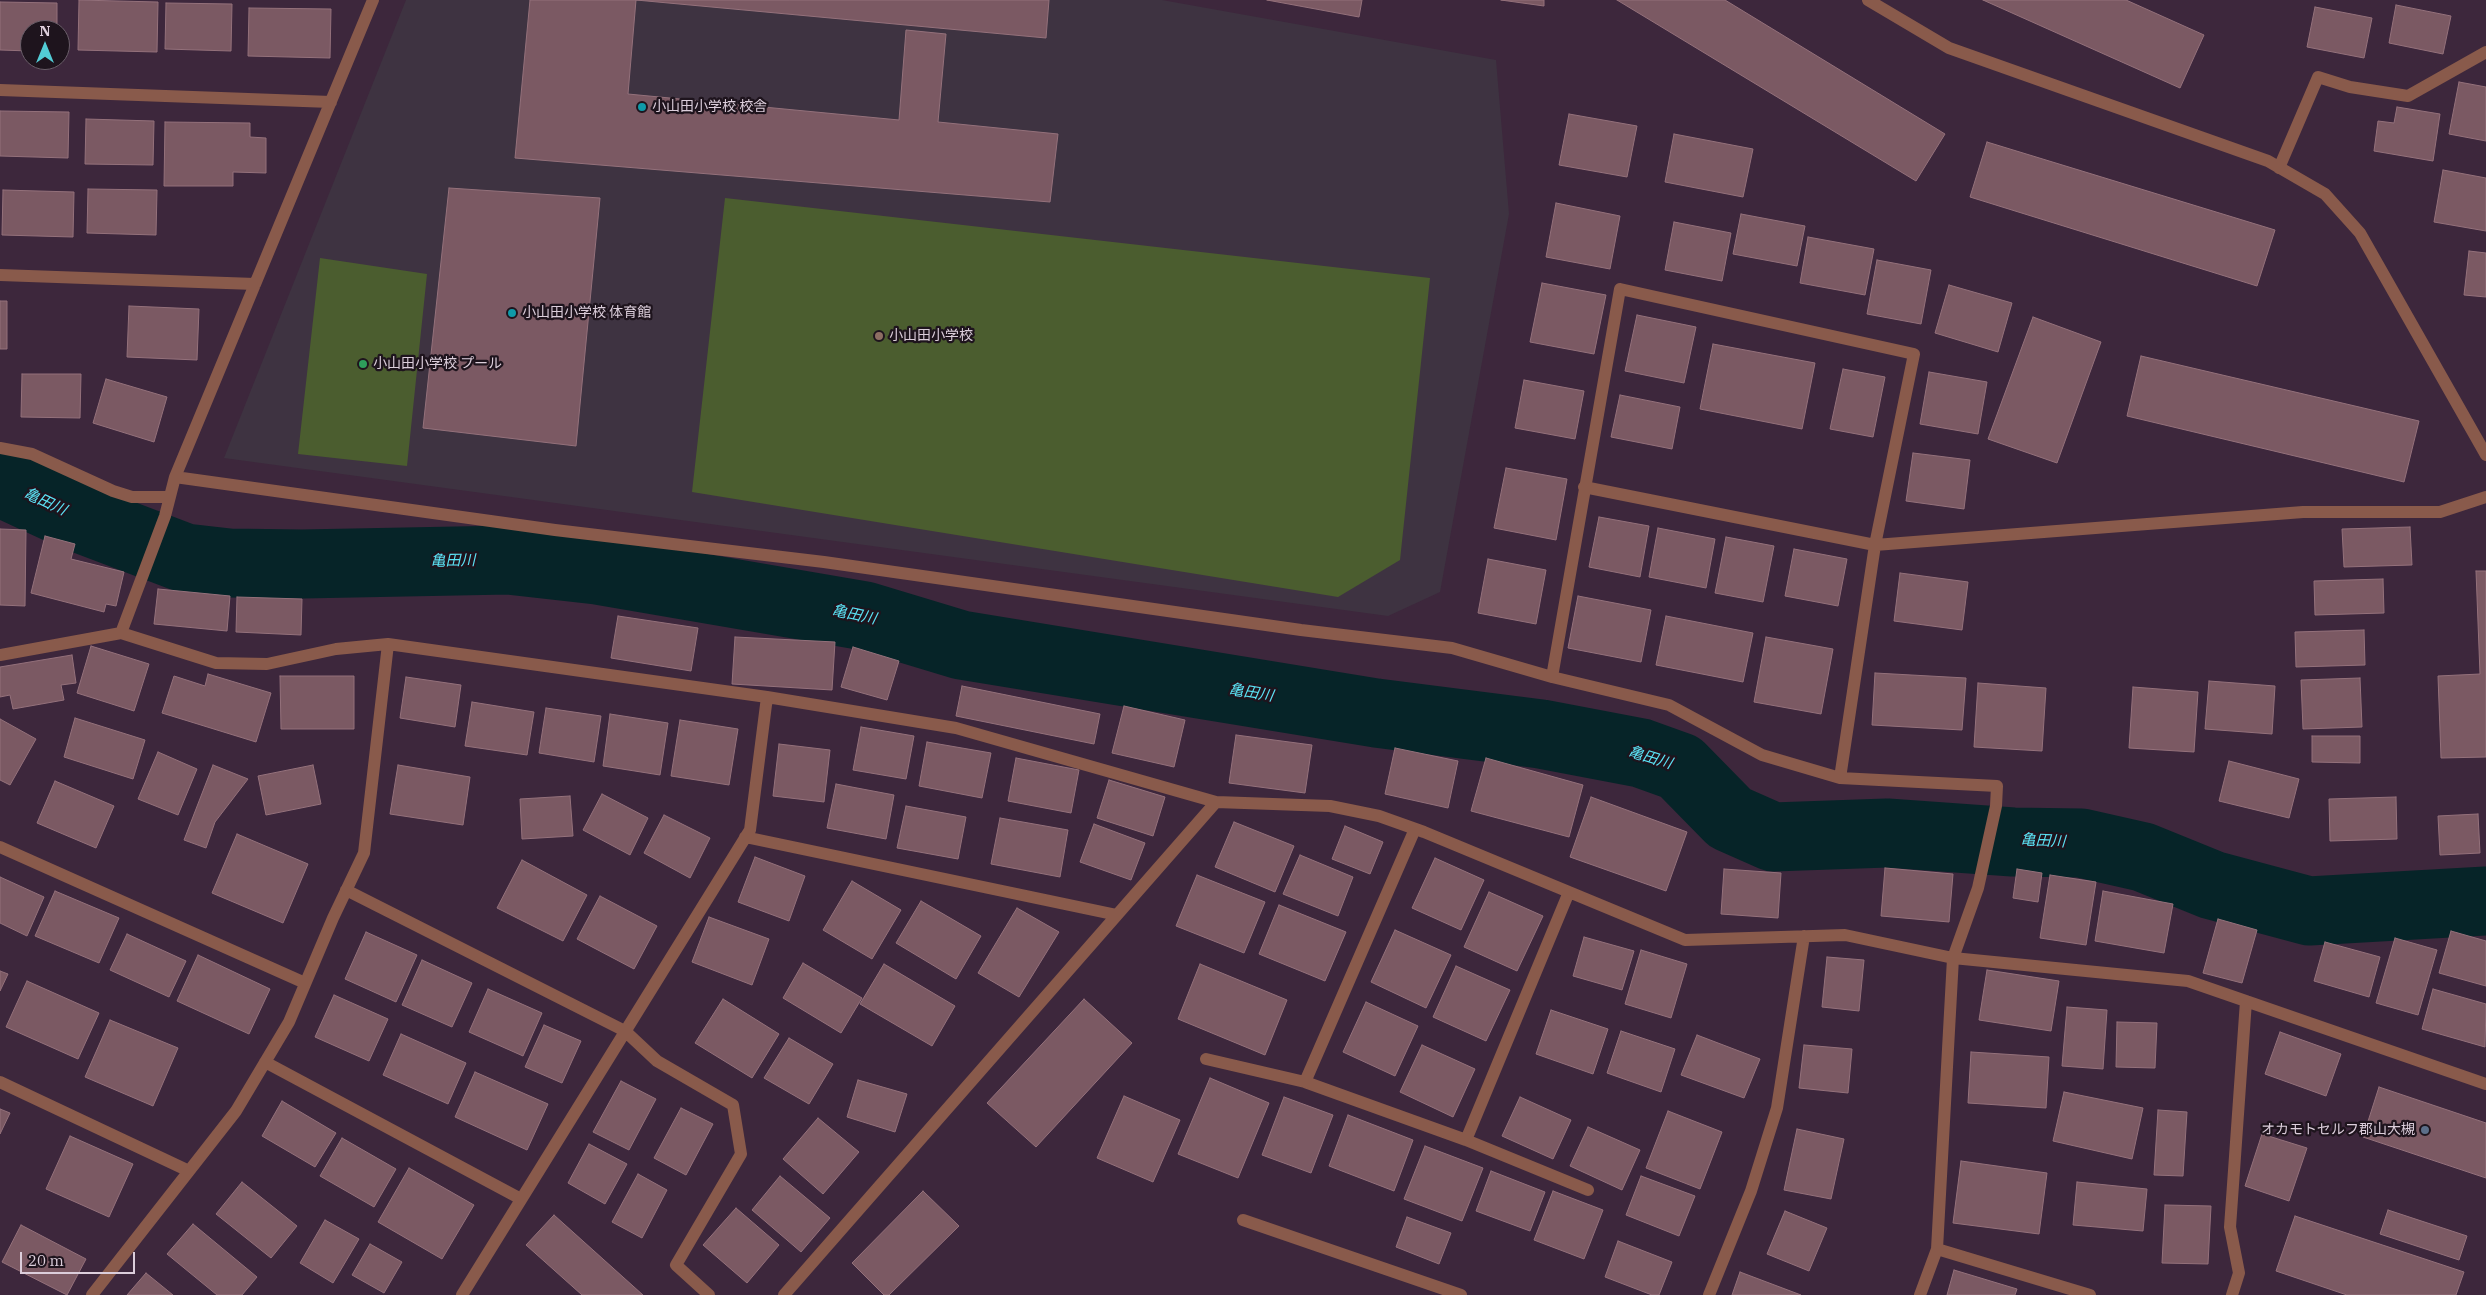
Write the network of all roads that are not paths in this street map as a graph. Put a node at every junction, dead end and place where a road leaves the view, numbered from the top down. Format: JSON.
{"nodes":[{"id":1,"x":373,"y":0,"type":"edge"},
{"id":2,"x":1868,"y":0,"type":"edge"},
{"id":3,"x":2486,"y":52,"type":"edge"},
{"id":4,"x":0,"y":90,"type":"edge"},
{"id":5,"x":331,"y":102,"type":"junction"},
{"id":6,"x":2279,"y":168,"type":"junction"},
{"id":7,"x":0,"y":275,"type":"edge"},
{"id":8,"x":255,"y":284,"type":"junction"},
{"id":9,"x":0,"y":448,"type":"edge"},
{"id":10,"x":2486,"y":455,"type":"edge"},
{"id":11,"x":175,"y":477,"type":"junction"},
{"id":12,"x":1584,"y":487,"type":"junction"},
{"id":13,"x":170,"y":497,"type":"junction"},
{"id":14,"x":2486,"y":497,"type":"edge"},
{"id":15,"x":1875,"y":545,"type":"junction"},
{"id":16,"x":121,"y":633,"type":"junction"},
{"id":17,"x":388,"y":644,"type":"junction"},
{"id":18,"x":0,"y":654,"type":"edge"},
{"id":19,"x":1552,"y":677,"type":"junction"},
{"id":20,"x":767,"y":697,"type":"junction"},
{"id":21,"x":1840,"y":778,"type":"junction"},
{"id":22,"x":1216,"y":802,"type":"junction"},
{"id":23,"x":1415,"y":828,"type":"junction"},
{"id":24,"x":745,"y":838,"type":"junction"},
{"id":25,"x":0,"y":847,"type":"edge"},
{"id":26,"x":346,"y":890,"type":"junction"},
{"id":27,"x":1568,"y":892,"type":"junction"},
{"id":28,"x":1117,"y":915,"type":"junction"},
{"id":29,"x":1804,"y":936,"type":"junction"},
{"id":30,"x":1953,"y":958,"type":"junction"},
{"id":31,"x":305,"y":983,"type":"junction"},
{"id":32,"x":2246,"y":1001,"type":"junction"},
{"id":33,"x":626,"y":1031,"type":"junction"},
{"id":34,"x":1206,"y":1059,"type":"dead end"},
{"id":35,"x":265,"y":1062,"type":"junction"},
{"id":36,"x":0,"y":1082,"type":"edge"},
{"id":37,"x":1305,"y":1082,"type":"junction"},
{"id":38,"x":2486,"y":1084,"type":"edge"},
{"id":39,"x":1466,"y":1140,"type":"junction"},
{"id":40,"x":189,"y":1171,"type":"junction"},
{"id":41,"x":1588,"y":1190,"type":"dead end"},
{"id":42,"x":521,"y":1200,"type":"junction"},
{"id":43,"x":1243,"y":1220,"type":"dead end"},
{"id":44,"x":1937,"y":1248,"type":"junction"},
{"id":45,"x":92,"y":1295,"type":"edge"},
{"id":46,"x":462,"y":1295,"type":"edge"},
{"id":47,"x":709,"y":1295,"type":"edge"},
{"id":48,"x":784,"y":1295,"type":"edge"},
{"id":49,"x":1461,"y":1295,"type":"edge"},
{"id":50,"x":1709,"y":1295,"type":"edge"},
{"id":51,"x":1920,"y":1295,"type":"edge"},
{"id":52,"x":2090,"y":1295,"type":"edge"},
{"id":53,"x":2232,"y":1295,"type":"edge"}],
"edges":[{"from":1,"to":5,"type":"street"},
{"from":2,"to":6,"type":"street"},
{"from":3,"to":6,"type":"street"},
{"from":4,"to":5,"type":"street"},
{"from":5,"to":8,"type":"street"},
{"from":6,"to":10,"type":"street"},
{"from":7,"to":8,"type":"street"},
{"from":8,"to":11,"type":"street"},
{"from":9,"to":13,"type":"street"},
{"from":11,"to":13,"type":"street"},
{"from":11,"to":19,"type":"street"},
{"from":12,"to":15,"type":"street"},
{"from":12,"to":15,"type":"street"},
{"from":12,"to":19,"type":"street"},
{"from":13,"to":16,"type":"street"},
{"from":14,"to":15,"type":"street"},
{"from":15,"to":21,"type":"street"},
{"from":16,"to":17,"type":"street"},
{"from":16,"to":18,"type":"street"},
{"from":17,"to":20,"type":"street"},
{"from":17,"to":26,"type":"street"},
{"from":19,"to":21,"type":"street"},
{"from":20,"to":22,"type":"street"},
{"from":20,"to":24,"type":"street"},
{"from":21,"to":30,"type":"street"},
{"from":22,"to":23,"type":"street"},
{"from":22,"to":28,"type":"street"},
{"from":23,"to":27,"type":"street"},
{"from":23,"to":37,"type":"street"},
{"from":24,"to":28,"type":"street"},
{"from":24,"to":33,"type":"street"},
{"from":25,"to":31,"type":"street"},
{"from":26,"to":31,"type":"street"},
{"from":26,"to":33,"type":"street"},
{"from":27,"to":29,"type":"street"},
{"from":27,"to":39,"type":"street"},
{"from":28,"to":48,"type":"street"},
{"from":29,"to":30,"type":"street"},
{"from":29,"to":50,"type":"street"},
{"from":30,"to":32,"type":"street"},
{"from":30,"to":44,"type":"street"},
{"from":31,"to":35,"type":"street"},
{"from":32,"to":38,"type":"street"},
{"from":32,"to":53,"type":"street"},
{"from":33,"to":42,"type":"street"},
{"from":33,"to":47,"type":"street"},
{"from":34,"to":37,"type":"street"},
{"from":35,"to":40,"type":"street"},
{"from":35,"to":42,"type":"street"},
{"from":36,"to":40,"type":"street"},
{"from":37,"to":39,"type":"street"},
{"from":39,"to":41,"type":"street"},
{"from":40,"to":45,"type":"street"},
{"from":42,"to":46,"type":"street"},
{"from":43,"to":49,"type":"street"},
{"from":44,"to":51,"type":"street"},
{"from":44,"to":52,"type":"street"}]}
